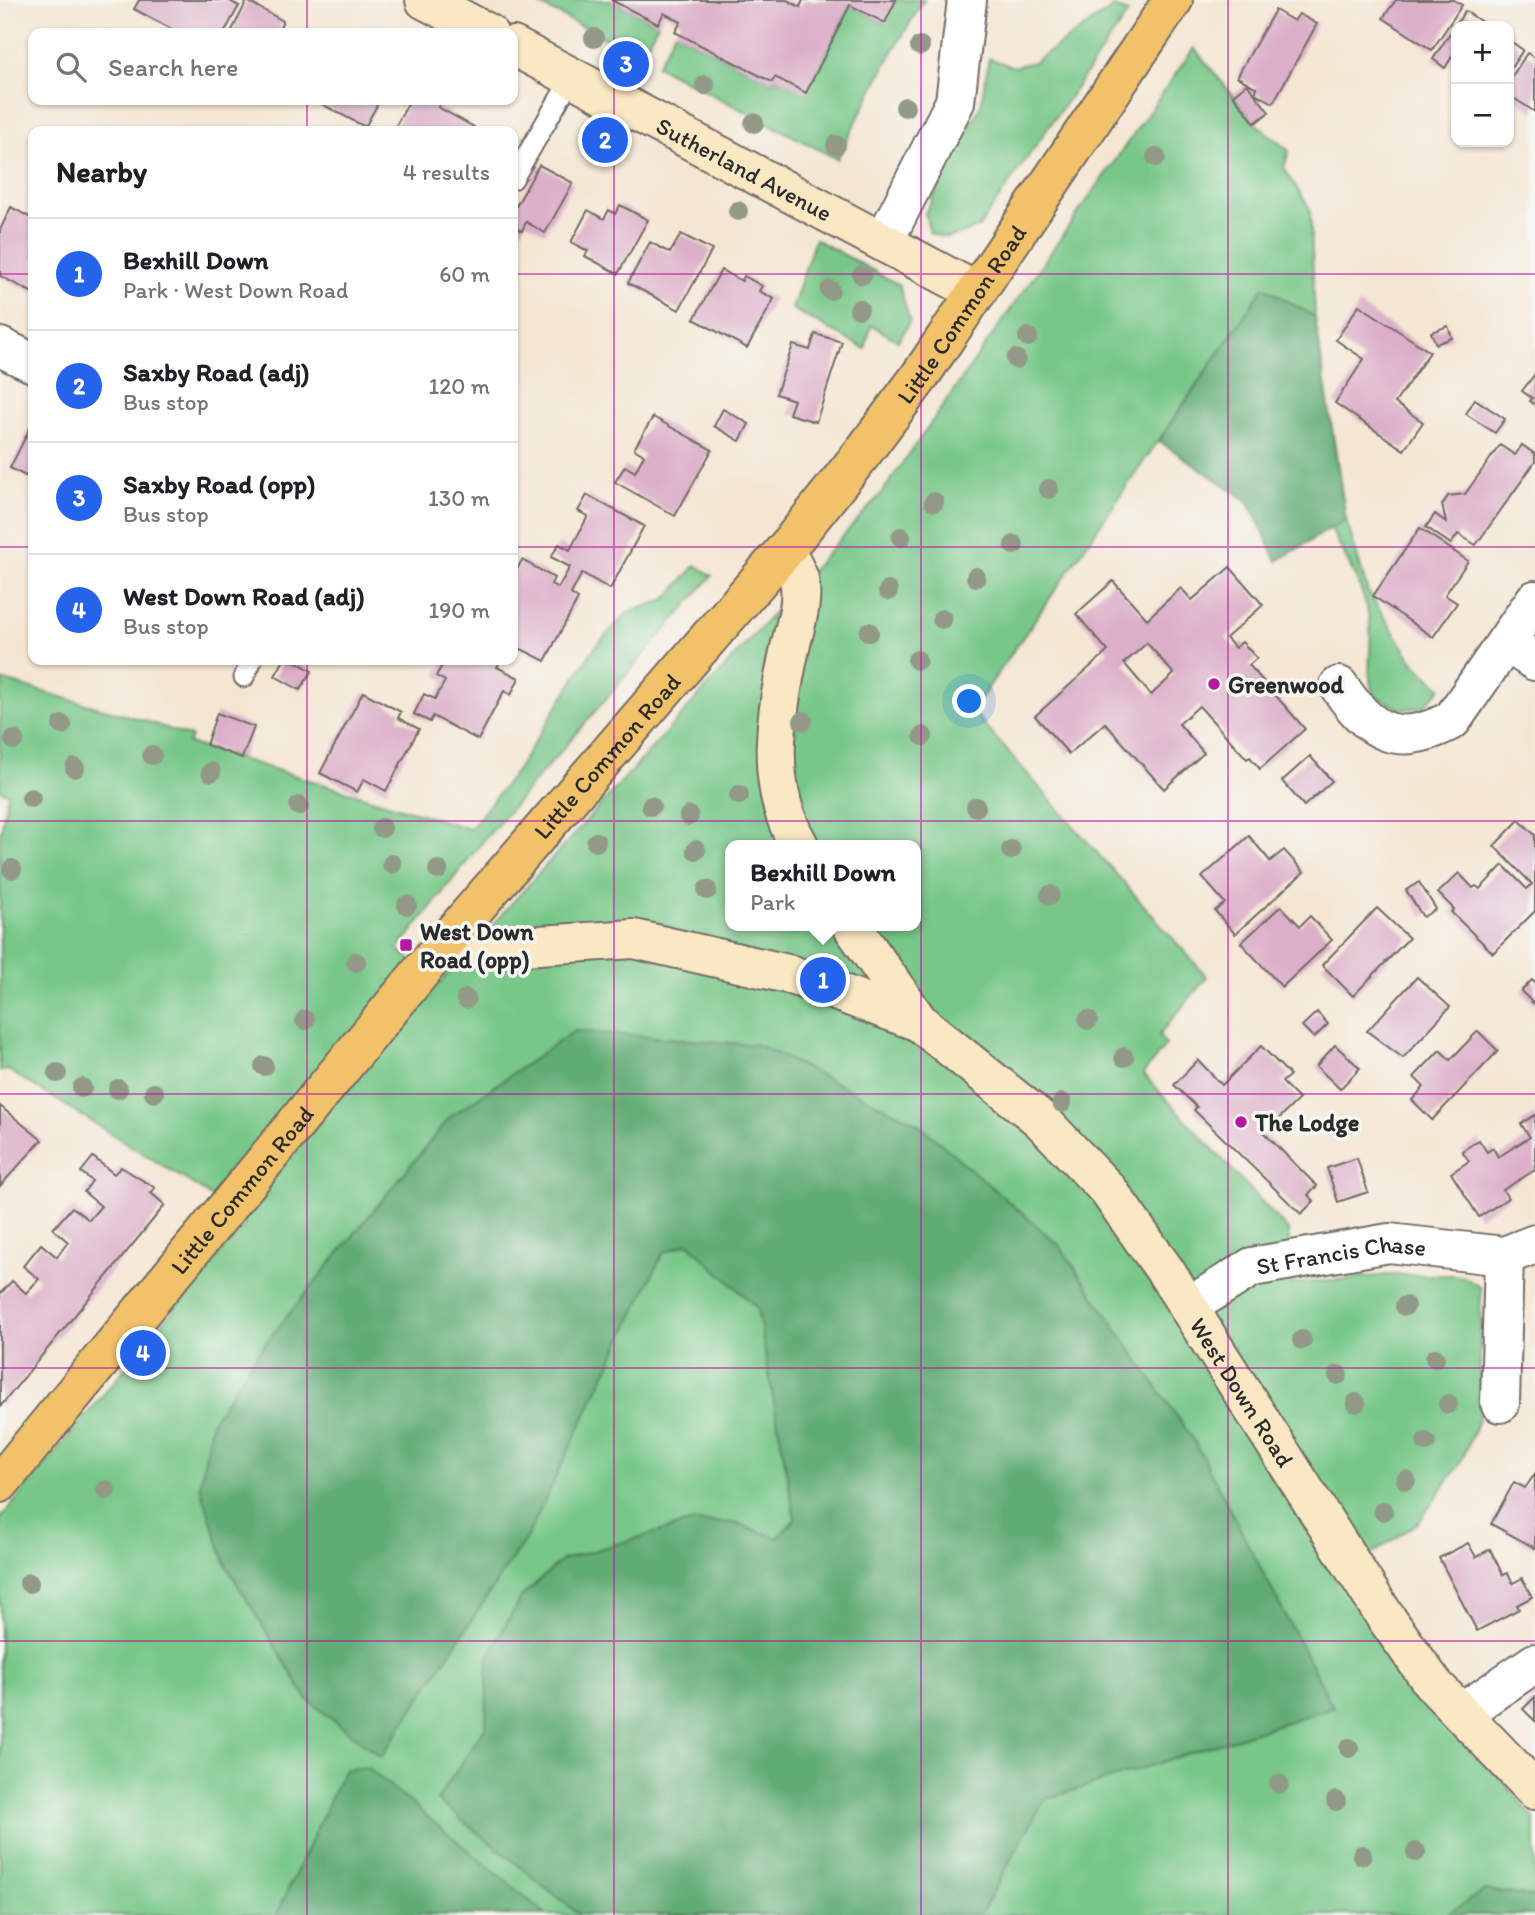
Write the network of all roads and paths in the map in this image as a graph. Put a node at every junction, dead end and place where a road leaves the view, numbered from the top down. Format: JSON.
{"nodes":[{"id":1,"x":425,"y":0,"type":"edge"},
{"id":2,"x":967,"y":0,"type":"edge"},
{"id":3,"x":1174,"y":0,"type":"edge"},
{"id":4,"x":478,"y":28,"type":"edge"},
{"id":5,"x":518,"y":49,"type":"edge"},
{"id":6,"x":572,"y":77,"type":"junction"},
{"id":7,"x":518,"y":170,"type":"edge"},
{"id":8,"x":884,"y":241,"type":"junction"},
{"id":9,"x":976,"y":292,"type":"junction"},
{"id":10,"x":0,"y":347,"type":"edge"},
{"id":11,"x":28,"y":361,"type":"edge"},
{"id":12,"x":785,"y":550,"type":"junction"},
{"id":13,"x":1535,"y":600,"type":"edge"},
{"id":14,"x":1521,"y":651,"type":"edge"},
{"id":15,"x":1339,"y":686,"type":"dead end"},
{"id":16,"x":796,"y":840,"type":"edge"},
{"id":17,"x":855,"y":931,"type":"edge"},
{"id":18,"x":447,"y":940,"type":"junction"},
{"id":19,"x":919,"y":1022,"type":"junction"},
{"id":20,"x":1520,"y":1250,"type":"edge"},
{"id":21,"x":1188,"y":1307,"type":"junction"},
{"id":22,"x":1500,"y":1403,"type":"dead end"},
{"id":23,"x":5,"y":1469,"type":"edge"},
{"id":24,"x":1535,"y":1663,"type":"edge"},
{"id":25,"x":1462,"y":1713,"type":"junction"},
{"id":26,"x":1535,"y":1790,"type":"edge"}],
"edges":[{"from":1,"to":4,"type":"street"},
{"from":2,"to":8,"type":"street"},
{"from":3,"to":9,"type":"highway","name":"Little Common Road"},
{"from":5,"to":6,"type":"street","name":"Sutherland Avenue"},
{"from":6,"to":7,"type":"lane"},
{"from":6,"to":8,"type":"street","name":"Sutherland Avenue"},
{"from":8,"to":9,"type":"street","name":"Sutherland Avenue"},
{"from":9,"to":12,"type":"highway","name":"Little Common Road"},
{"from":10,"to":11,"type":"street"},
{"from":12,"to":16,"type":"street"},
{"from":12,"to":18,"type":"highway","name":"Little Common Road"},
{"from":13,"to":14,"type":"street"},
{"from":14,"to":15,"type":"street"},
{"from":17,"to":19,"type":"street","name":"West Down Road"},
{"from":18,"to":19,"type":"street","name":"West Down Road"},
{"from":18,"to":23,"type":"highway","name":"Little Common Road"},
{"from":19,"to":21,"type":"street","name":"West Down Road"},
{"from":20,"to":21,"type":"street","name":"St Francis Chase"},
{"from":20,"to":22,"type":"street","name":"St Francis Chase"},
{"from":21,"to":25,"type":"street","name":"West Down Road"},
{"from":24,"to":25,"type":"street"},
{"from":25,"to":26,"type":"street","name":"West Down Road"}]}
